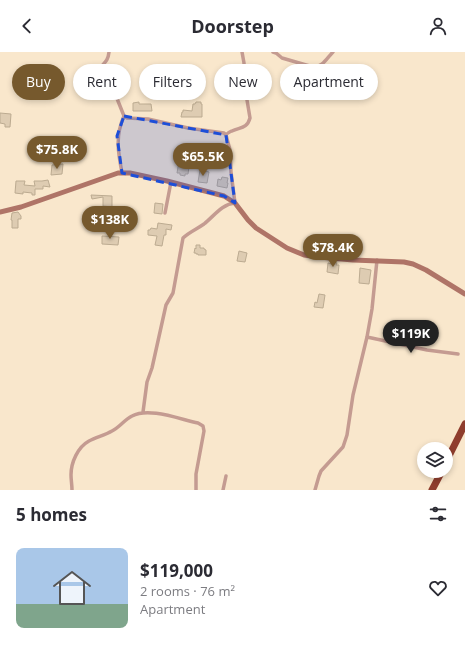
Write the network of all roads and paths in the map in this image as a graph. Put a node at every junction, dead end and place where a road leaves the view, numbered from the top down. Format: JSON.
{"nodes":[{"id":1,"x":109,"y":52,"type":"edge"},
{"id":2,"x":242,"y":52,"type":"edge"},
{"id":3,"x":273,"y":52,"type":"edge"},
{"id":4,"x":333,"y":52,"type":"edge"},
{"id":5,"x":124,"y":116,"type":"junction"},
{"id":6,"x":226,"y":135,"type":"junction"},
{"id":7,"x":122,"y":173,"type":"junction"},
{"id":8,"x":171,"y":182,"type":"junction"},
{"id":9,"x":235,"y":203,"type":"junction"},
{"id":10,"x":0,"y":212,"type":"edge"},
{"id":11,"x":165,"y":213,"type":"dead end"},
{"id":12,"x":377,"y":260,"type":"junction"},
{"id":13,"x":465,"y":294,"type":"edge"},
{"id":14,"x":367,"y":337,"type":"junction"},
{"id":15,"x":458,"y":354,"type":"dead end"},
{"id":16,"x":143,"y":412,"type":"junction"},
{"id":17,"x":465,"y":424,"type":"edge"},
{"id":18,"x":453,"y":448,"type":"edge"},
{"id":19,"x":226,"y":476,"type":"dead end"},
{"id":20,"x":438,"y":478,"type":"edge"},
{"id":21,"x":72,"y":490,"type":"edge"},
{"id":22,"x":196,"y":490,"type":"edge"},
{"id":23,"x":223,"y":490,"type":"edge"},
{"id":24,"x":315,"y":490,"type":"edge"},
{"id":25,"x":432,"y":490,"type":"edge"}],
"edges":[{"from":1,"to":5,"type":"street"},
{"from":2,"to":6,"type":"street"},
{"from":3,"to":4,"type":"street"},
{"from":5,"to":6,"type":"street"},
{"from":5,"to":7,"type":"street"},
{"from":6,"to":9,"type":"street"},
{"from":7,"to":8,"type":"street"},
{"from":7,"to":10,"type":"street"},
{"from":8,"to":9,"type":"street"},
{"from":8,"to":11,"type":"street"},
{"from":9,"to":12,"type":"street"},
{"from":9,"to":16,"type":"street"},
{"from":12,"to":13,"type":"street"},
{"from":12,"to":14,"type":"street"},
{"from":14,"to":15,"type":"street"},
{"from":14,"to":24,"type":"street"},
{"from":16,"to":21,"type":"street"},
{"from":16,"to":22,"type":"street"},
{"from":17,"to":18,"type":"highway"},
{"from":19,"to":23,"type":"street"},
{"from":20,"to":25,"type":"highway"}]}
